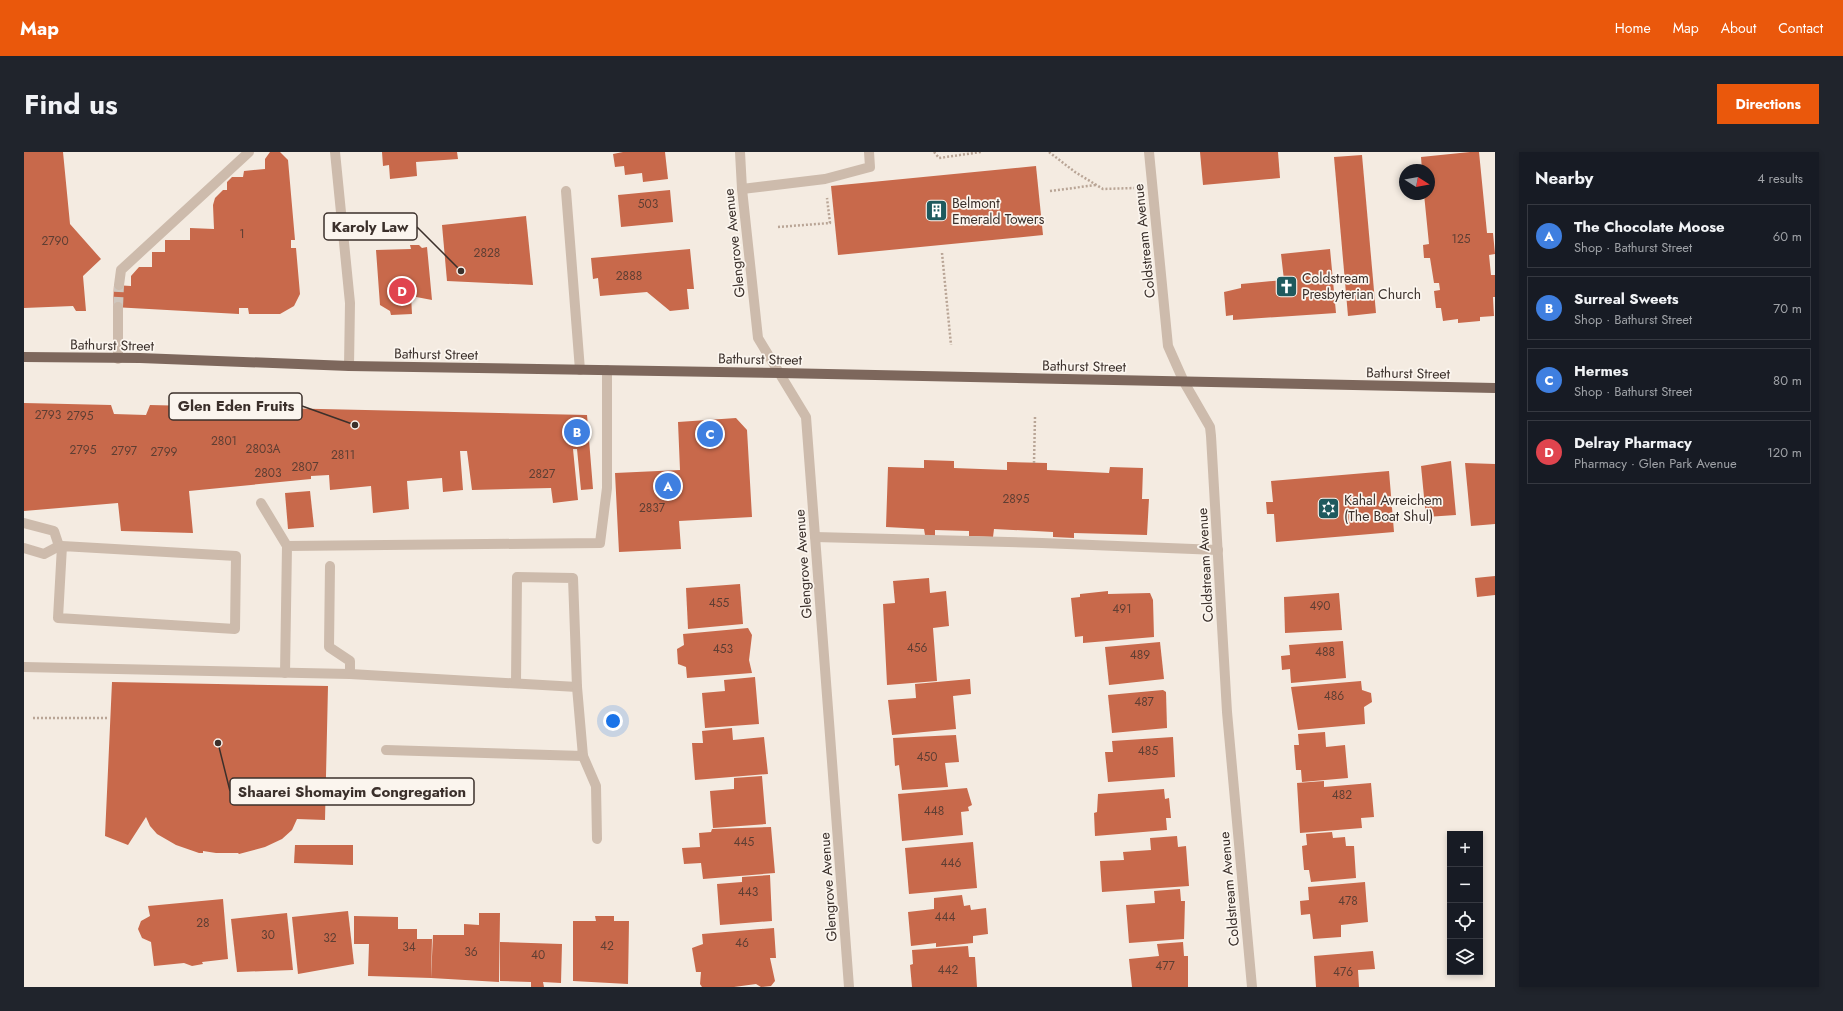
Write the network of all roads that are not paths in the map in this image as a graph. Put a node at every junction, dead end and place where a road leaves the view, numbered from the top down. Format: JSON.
{"nodes":[{"id":1,"x":249,"y":152,"type":"edge"},
{"id":2,"x":335,"y":152,"type":"edge"},
{"id":3,"x":740,"y":152,"type":"edge"},
{"id":4,"x":869,"y":152,"type":"edge"},
{"id":5,"x":1149,"y":152,"type":"edge"},
{"id":6,"x":742,"y":189,"type":"junction"},
{"id":7,"x":566,"y":191,"type":"dead end"},
{"id":8,"x":119,"y":285,"type":"tunnel mouth"},
{"id":9,"x":118,"y":307,"type":"tunnel mouth"},
{"id":10,"x":24,"y":358,"type":"edge"},
{"id":11,"x":118,"y":359,"type":"junction"},
{"id":12,"x":350,"y":366,"type":"junction"},
{"id":13,"x":580,"y":370,"type":"junction"},
{"id":14,"x":607,"y":370,"type":"junction"},
{"id":15,"x":780,"y":373,"type":"junction"},
{"id":16,"x":1184,"y":382,"type":"junction"},
{"id":17,"x":1495,"y":388,"type":"edge"},
{"id":18,"x":261,"y":503,"type":"dead end"},
{"id":19,"x":24,"y":523,"type":"edge"},
{"id":20,"x":815,"y":537,"type":"junction"},
{"id":21,"x":61,"y":546,"type":"junction"},
{"id":22,"x":287,"y":546,"type":"junction"},
{"id":23,"x":24,"y":548,"type":"edge"},
{"id":24,"x":1218,"y":550,"type":"junction"},
{"id":25,"x":330,"y":566,"type":"dead end"},
{"id":26,"x":24,"y":667,"type":"edge"},
{"id":27,"x":285,"y":672,"type":"junction"},
{"id":28,"x":350,"y":674,"type":"junction"},
{"id":29,"x":516,"y":683,"type":"junction"},
{"id":30,"x":578,"y":687,"type":"junction"},
{"id":31,"x":386,"y":750,"type":"dead end"},
{"id":32,"x":583,"y":756,"type":"junction"},
{"id":33,"x":597,"y":839,"type":"dead end"},
{"id":34,"x":849,"y":987,"type":"edge"},
{"id":35,"x":1252,"y":987,"type":"edge"}],
"edges":[{"from":1,"to":8,"type":"street"},
{"from":2,"to":12,"type":"street"},
{"from":3,"to":6,"type":"street","name":"Glengrove Avenue"},
{"from":4,"to":6,"type":"street"},
{"from":5,"to":16,"type":"street","name":"Coldstream Avenue"},
{"from":6,"to":15,"type":"street","name":"Glengrove Avenue"},
{"from":7,"to":13,"type":"street"},
{"from":9,"to":11,"type":"street"},
{"from":10,"to":11,"type":"main road","name":"Bathurst Street"},
{"from":11,"to":12,"type":"main road","name":"Bathurst Street"},
{"from":12,"to":13,"type":"main road","name":"Bathurst Street"},
{"from":13,"to":14,"type":"main road","name":"Bathurst Street"},
{"from":14,"to":15,"type":"main road","name":"Bathurst Street"},
{"from":14,"to":22,"type":"street"},
{"from":15,"to":16,"type":"main road","name":"Bathurst Street"},
{"from":15,"to":20,"type":"street","name":"Glengrove Avenue"},
{"from":16,"to":17,"type":"main road","name":"Bathurst Street"},
{"from":16,"to":24,"type":"street","name":"Coldstream Avenue"},
{"from":18,"to":22,"type":"street"},
{"from":19,"to":21,"type":"street"},
{"from":20,"to":24,"type":"street"},
{"from":20,"to":34,"type":"street","name":"Glengrove Avenue"},
{"from":21,"to":21,"type":"street"},
{"from":21,"to":23,"type":"street"},
{"from":22,"to":27,"type":"street"},
{"from":24,"to":35,"type":"street","name":"Coldstream Avenue"},
{"from":25,"to":28,"type":"street"},
{"from":26,"to":27,"type":"street"},
{"from":27,"to":28,"type":"street"},
{"from":28,"to":29,"type":"street"},
{"from":29,"to":30,"type":"street"},
{"from":29,"to":30,"type":"street"},
{"from":30,"to":32,"type":"street"},
{"from":31,"to":32,"type":"street"},
{"from":32,"to":33,"type":"street"}]}
